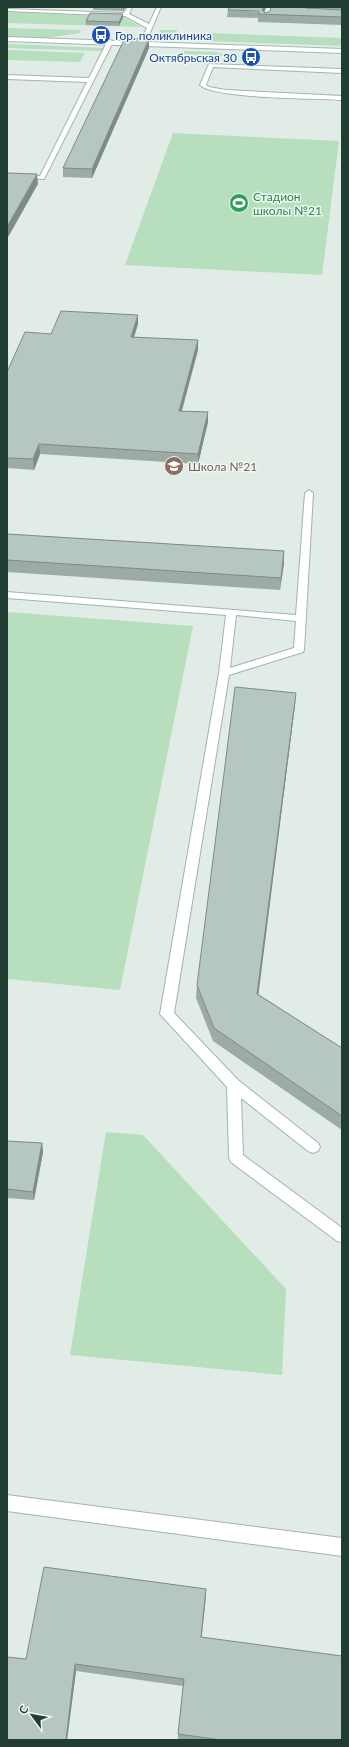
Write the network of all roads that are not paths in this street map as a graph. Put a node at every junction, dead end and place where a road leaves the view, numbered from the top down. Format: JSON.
{"nodes":[{"id":1,"x":130,"y":7,"type":"edge"},
{"id":2,"x":159,"y":7,"type":"edge"},
{"id":3,"x":269,"y":7,"type":"edge"},
{"id":4,"x":7,"y":10,"type":"edge"},
{"id":5,"x":126,"y":15,"type":"junction"},
{"id":6,"x":266,"y":17,"type":"dead end"},
{"id":7,"x":150,"y":27,"type":"junction"},
{"id":8,"x":7,"y":39,"type":"edge"},
{"id":9,"x":110,"y":42,"type":"junction"},
{"id":10,"x":143,"y":43,"type":"junction"},
{"id":11,"x":342,"y":51,"type":"edge"},
{"id":12,"x":342,"y":71,"type":"edge"},
{"id":13,"x":7,"y":77,"type":"edge"},
{"id":14,"x":91,"y":80,"type":"junction"},
{"id":15,"x":342,"y":98,"type":"edge"},
{"id":16,"x":7,"y":176,"type":"edge"},
{"id":17,"x":309,"y":493,"type":"dead end"},
{"id":18,"x":7,"y":595,"type":"edge"},
{"id":19,"x":231,"y":612,"type":"junction"},
{"id":20,"x":301,"y":618,"type":"junction"},
{"id":21,"x":224,"y":673,"type":"junction"},
{"id":22,"x":234,"y":1085,"type":"junction"},
{"id":23,"x":314,"y":1147,"type":"dead end"},
{"id":24,"x":342,"y":1236,"type":"edge"},
{"id":25,"x":7,"y":1503,"type":"edge"},
{"id":26,"x":342,"y":1547,"type":"edge"}],
"edges":[{"from":1,"to":5,"type":"street"},
{"from":2,"to":7,"type":"street"},
{"from":3,"to":6,"type":"street"},
{"from":4,"to":5,"type":"street"},
{"from":5,"to":7,"type":"street"},
{"from":7,"to":10,"type":"street"},
{"from":8,"to":9,"type":"street"},
{"from":9,"to":10,"type":"street"},
{"from":9,"to":14,"type":"street"},
{"from":10,"to":11,"type":"street"},
{"from":12,"to":15,"type":"street"},
{"from":13,"to":14,"type":"street"},
{"from":14,"to":16,"type":"street"},
{"from":17,"to":20,"type":"street"},
{"from":18,"to":19,"type":"street"},
{"from":19,"to":20,"type":"street"},
{"from":19,"to":21,"type":"street"},
{"from":20,"to":21,"type":"street"},
{"from":21,"to":22,"type":"street"},
{"from":22,"to":23,"type":"street"},
{"from":22,"to":24,"type":"street"},
{"from":25,"to":26,"type":"street"}]}
